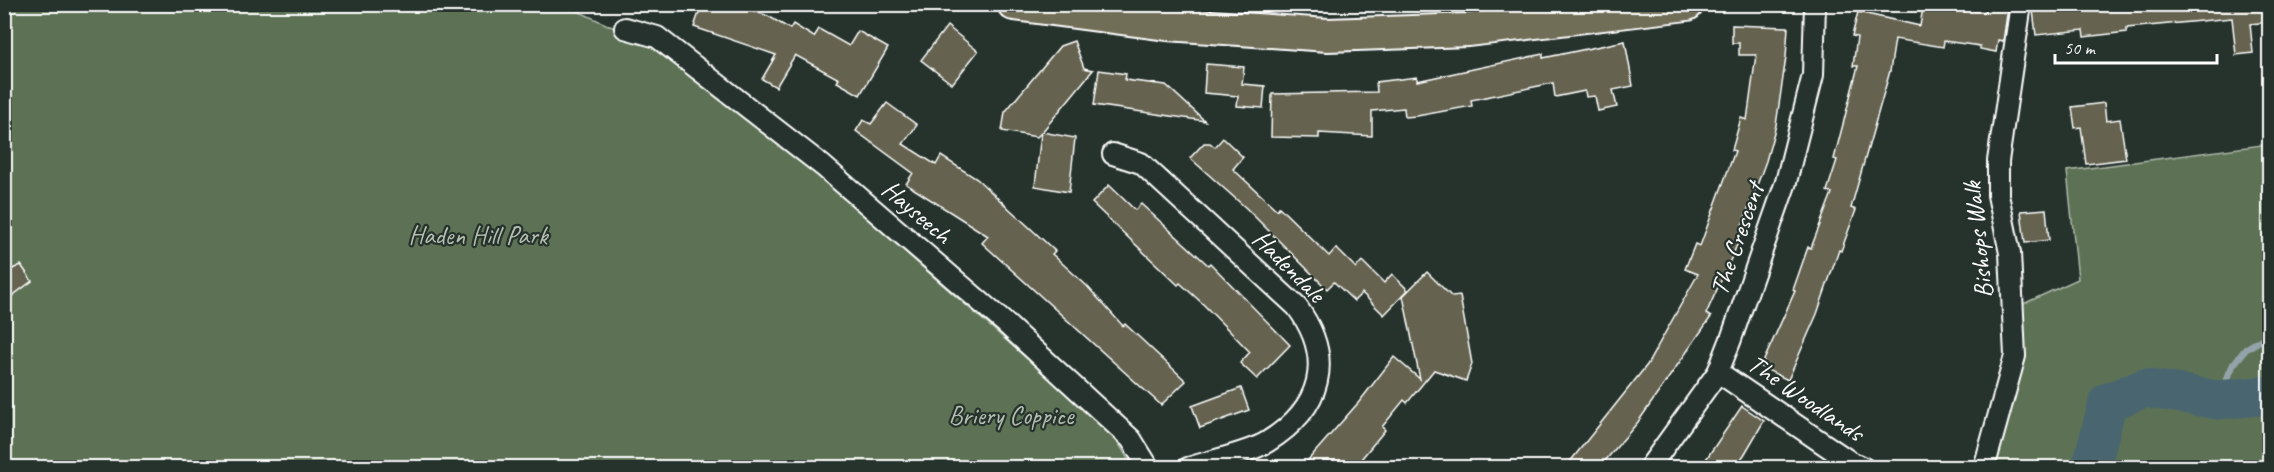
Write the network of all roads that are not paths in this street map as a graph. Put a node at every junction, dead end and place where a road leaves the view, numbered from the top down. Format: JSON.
{"nodes":[{"id":1,"x":1687,"y":4,"type":"edge"},
{"id":2,"x":1815,"y":4,"type":"edge"},
{"id":3,"x":2021,"y":4,"type":"edge"},
{"id":4,"x":1030,"y":6,"type":"edge"},
{"id":5,"x":1072,"y":8,"type":"edge"},
{"id":6,"x":1560,"y":13,"type":"edge"},
{"id":7,"x":625,"y":28,"type":"dead end"},
{"id":8,"x":1113,"y":154,"type":"dead end"},
{"id":9,"x":1718,"y":372,"type":"junction"},
{"id":10,"x":1149,"y":468,"type":"edge"},
{"id":11,"x":1188,"y":468,"type":"edge"},
{"id":12,"x":1649,"y":468,"type":"edge"},
{"id":13,"x":1864,"y":468,"type":"edge"},
{"id":14,"x":1984,"y":468,"type":"edge"}],
"edges":[{"from":1,"to":6,"type":"main road"},
{"from":2,"to":9,"type":"street","name":"The Crescent"},
{"from":3,"to":14,"type":"street","name":"Bishops Walk"},
{"from":4,"to":5,"type":"main road"},
{"from":5,"to":6,"type":"main road"},
{"from":7,"to":10,"type":"street","name":"Hayseech"},
{"from":8,"to":11,"type":"street","name":"Hadendale"},
{"from":9,"to":12,"type":"street","name":"The Crescent"},
{"from":9,"to":13,"type":"street","name":"The Woodlands"}]}
